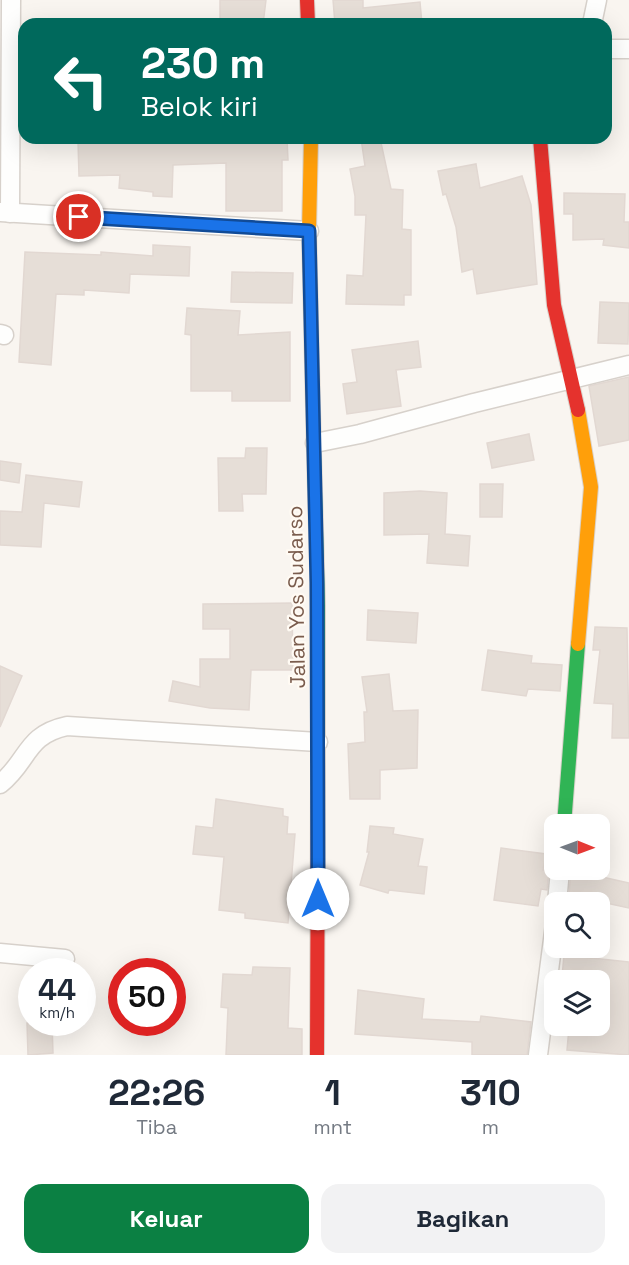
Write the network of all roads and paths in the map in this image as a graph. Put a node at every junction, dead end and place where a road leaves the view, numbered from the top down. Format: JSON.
{"nodes":[{"id":1,"x":11,"y":0,"type":"edge"},
{"id":2,"x":307,"y":0,"type":"edge"},
{"id":3,"x":597,"y":0,"type":"edge"},
{"id":4,"x":308,"y":18,"type":"edge"},
{"id":5,"x":593,"y":18,"type":"edge"},
{"id":6,"x":612,"y":49,"type":"edge"},
{"id":7,"x":629,"y":49,"type":"edge"},
{"id":8,"x":311,"y":144,"type":"edge"},
{"id":9,"x":541,"y":144,"type":"edge"},
{"id":10,"x":5,"y":213,"type":"edge"},
{"id":11,"x":309,"y":231,"type":"junction"},
{"id":12,"x":629,"y":365,"type":"edge"},
{"id":13,"x":573,"y":381,"type":"junction"},
{"id":14,"x":315,"y":443,"type":"junction"},
{"id":15,"x":318,"y":742,"type":"junction"},
{"id":16,"x":0,"y":784,"type":"edge"},
{"id":17,"x":565,"y":814,"type":"edge"},
{"id":18,"x":0,"y":953,"type":"edge"},
{"id":19,"x":54,"y":958,"type":"edge"},
{"id":20,"x":551,"y":958,"type":"edge"},
{"id":21,"x":317,"y":1055,"type":"edge"},
{"id":22,"x":538,"y":1055,"type":"edge"}],
"edges":[{"from":1,"to":10,"type":"street"},
{"from":2,"to":4,"type":"main road"},
{"from":3,"to":5,"type":"street"},
{"from":6,"to":7,"type":"street"},
{"from":8,"to":11,"type":"main road","name":"Jalan Yos Sudarso"},
{"from":9,"to":13,"type":"main road"},
{"from":10,"to":11,"type":"street"},
{"from":11,"to":14,"type":"main road","name":"Jalan Yos Sudarso"},
{"from":12,"to":13,"type":"street"},
{"from":13,"to":14,"type":"street"},
{"from":13,"to":17,"type":"main road"},
{"from":14,"to":15,"type":"main road","name":"Jalan Yos Sudarso"},
{"from":15,"to":16,"type":"street"},
{"from":15,"to":21,"type":"main road","name":"Jalan Yos Sudarso"},
{"from":18,"to":19,"type":"street"},
{"from":20,"to":22,"type":"street"}]}
